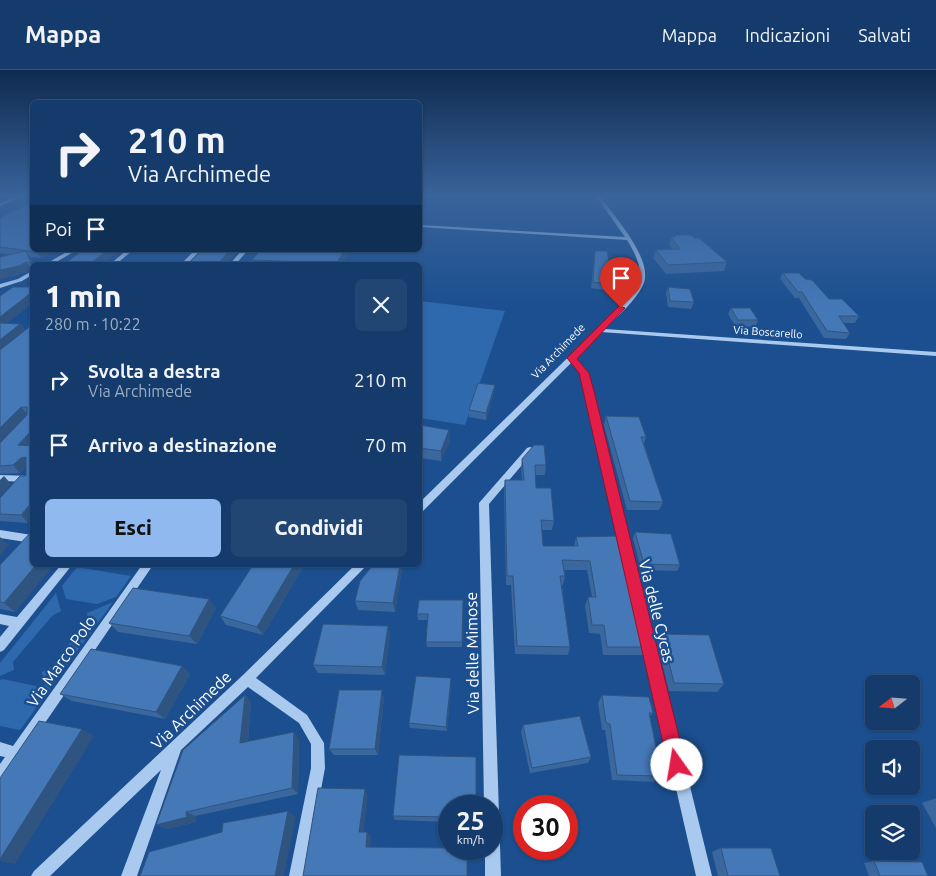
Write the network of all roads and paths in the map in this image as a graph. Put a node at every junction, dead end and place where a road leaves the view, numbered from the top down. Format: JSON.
{"nodes":[{"id":1,"x":518,"y":233,"type":"edge"},
{"id":2,"x":623,"y":233,"type":"edge"},
{"id":3,"x":628,"y":240,"type":"junction"},
{"id":4,"x":70,"y":252,"type":"edge"},
{"id":5,"x":128,"y":252,"type":"edge"},
{"id":6,"x":196,"y":252,"type":"edge"},
{"id":7,"x":243,"y":252,"type":"edge"},
{"id":8,"x":52,"y":262,"type":"edge"},
{"id":9,"x":116,"y":262,"type":"edge"},
{"id":10,"x":186,"y":262,"type":"edge"},
{"id":11,"x":235,"y":262,"type":"edge"},
{"id":12,"x":30,"y":274,"type":"edge"},
{"id":13,"x":0,"y":286,"type":"edge"},
{"id":14,"x":598,"y":330,"type":"junction"},
{"id":15,"x":936,"y":354,"type":"edge"},
{"id":16,"x":572,"y":358,"type":"junction"},
{"id":17,"x":532,"y":447,"type":"edge"},
{"id":18,"x":0,"y":478,"type":"edge"},
{"id":19,"x":25,"y":481,"type":"edge"},
{"id":20,"x":422,"y":506,"type":"edge"},
{"id":21,"x":0,"y":534,"type":"edge"},
{"id":22,"x":30,"y":540,"type":"edge"},
{"id":23,"x":65,"y":567,"type":"edge"},
{"id":24,"x":147,"y":567,"type":"edge"},
{"id":25,"x":360,"y":567,"type":"edge"},
{"id":26,"x":0,"y":619,"type":"edge"},
{"id":27,"x":19,"y":623,"type":"junction"},
{"id":28,"x":0,"y":646,"type":"edge"},
{"id":29,"x":247,"y":679,"type":"junction"},
{"id":30,"x":176,"y":746,"type":"junction"},
{"id":31,"x":0,"y":749,"type":"edge"},
{"id":32,"x":16,"y":753,"type":"junction"},
{"id":33,"x":0,"y":775,"type":"edge"},
{"id":34,"x":39,"y":876,"type":"edge"},
{"id":35,"x":129,"y":876,"type":"edge"},
{"id":36,"x":297,"y":876,"type":"edge"},
{"id":37,"x":494,"y":876,"type":"edge"},
{"id":38,"x":704,"y":876,"type":"edge"}],
"edges":[{"from":1,"to":3,"type":"street"},
{"from":2,"to":3,"type":"street","name":"Via Archimede"},
{"from":3,"to":14,"type":"street","name":"Via Archimede"},
{"from":4,"to":8,"type":"street"},
{"from":5,"to":9,"type":"street"},
{"from":6,"to":10,"type":"street"},
{"from":7,"to":11,"type":"street"},
{"from":12,"to":13,"type":"street"},
{"from":14,"to":15,"type":"street","name":"Via Boscarello"},
{"from":14,"to":16,"type":"street","name":"Via Archimede"},
{"from":16,"to":20,"type":"street","name":"Via Archimede"},
{"from":16,"to":38,"type":"street","name":"Via delle Cycas"},
{"from":17,"to":37,"type":"street","name":"Via delle Mimose"},
{"from":18,"to":19,"type":"street"},
{"from":21,"to":22,"type":"street"},
{"from":23,"to":27,"type":"street"},
{"from":24,"to":32,"type":"street","name":"Via Marco Polo"},
{"from":25,"to":29,"type":"street","name":"Via Archimede"},
{"from":26,"to":27,"type":"street"},
{"from":27,"to":28,"type":"street"},
{"from":29,"to":30,"type":"street","name":"Via Archimede"},
{"from":29,"to":36,"type":"street"},
{"from":30,"to":34,"type":"street","name":"Via Archimede"},
{"from":30,"to":35,"type":"street"},
{"from":31,"to":32,"type":"street"},
{"from":32,"to":33,"type":"street","name":"Via Marco Polo"}]}
